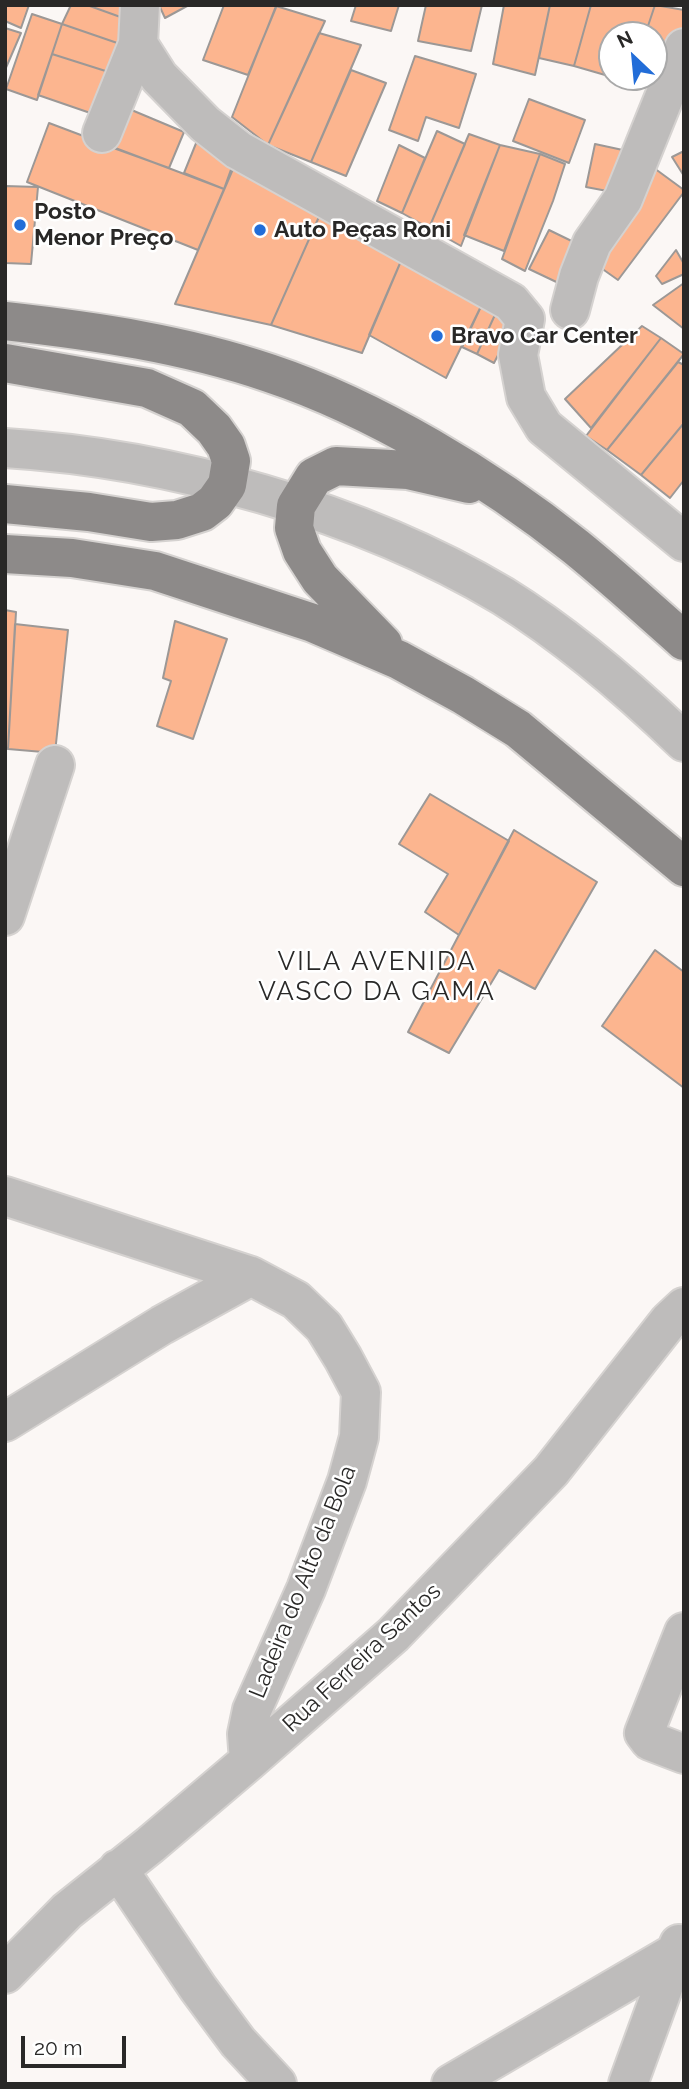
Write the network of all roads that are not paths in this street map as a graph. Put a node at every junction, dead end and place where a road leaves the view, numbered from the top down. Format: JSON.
{"nodes":[{"id":1,"x":140,"y":5,"type":"edge"},
{"id":2,"x":138,"y":44,"type":"junction"},
{"id":3,"x":684,"y":48,"type":"edge"},
{"id":4,"x":102,"y":133,"type":"dead end"},
{"id":5,"x":570,"y":310,"type":"dead end"},
{"id":6,"x":5,"y":321,"type":"edge"},
{"id":7,"x":5,"y":363,"type":"edge"},
{"id":8,"x":5,"y":448,"type":"edge"},
{"id":9,"x":227,"y":485,"type":"junction"},
{"id":10,"x":498,"y":491,"type":"junction"},
{"id":11,"x":5,"y":504,"type":"edge"},
{"id":12,"x":296,"y":506,"type":"junction"},
{"id":13,"x":684,"y":542,"type":"edge"},
{"id":14,"x":5,"y":554,"type":"edge"},
{"id":15,"x":684,"y":641,"type":"edge"},
{"id":16,"x":399,"y":660,"type":"junction"},
{"id":17,"x":684,"y":742,"type":"edge"},
{"id":18,"x":54,"y":765,"type":"dead end"},
{"id":19,"x":684,"y":867,"type":"edge"},
{"id":20,"x":5,"y":916,"type":"edge"},
{"id":21,"x":5,"y":1196,"type":"edge"},
{"id":22,"x":251,"y":1276,"type":"junction"},
{"id":23,"x":684,"y":1307,"type":"edge"},
{"id":24,"x":5,"y":1422,"type":"edge"},
{"id":25,"x":684,"y":1632,"type":"edge"},
{"id":26,"x":684,"y":1754,"type":"edge"},
{"id":27,"x":249,"y":1761,"type":"junction"},
{"id":28,"x":118,"y":1870,"type":"junction"},
{"id":29,"x":679,"y":1943,"type":"edge"},
{"id":30,"x":5,"y":1974,"type":"edge"},
{"id":31,"x":277,"y":2084,"type":"edge"},
{"id":32,"x":452,"y":2084,"type":"edge"},
{"id":33,"x":628,"y":2084,"type":"edge"}],
"edges":[{"from":1,"to":2,"type":"street"},
{"from":2,"to":4,"type":"street"},
{"from":2,"to":13,"type":"street"},
{"from":3,"to":5,"type":"street"},
{"from":6,"to":10,"type":"main road"},
{"from":7,"to":9,"type":"main road"},
{"from":8,"to":9,"type":"street"},
{"from":9,"to":11,"type":"main road"},
{"from":9,"to":12,"type":"street"},
{"from":10,"to":12,"type":"main road"},
{"from":10,"to":15,"type":"main road"},
{"from":12,"to":16,"type":"main road"},
{"from":12,"to":17,"type":"street"},
{"from":14,"to":16,"type":"main road"},
{"from":16,"to":19,"type":"main road"},
{"from":18,"to":20,"type":"street"},
{"from":21,"to":22,"type":"street","name":"Ladeira do Alto da Bola"},
{"from":22,"to":24,"type":"street"},
{"from":22,"to":27,"type":"street","name":"Ladeira do Alto da Bola"},
{"from":23,"to":27,"type":"street","name":"Rua Ferreira Santos"},
{"from":25,"to":26,"type":"street"},
{"from":27,"to":28,"type":"street","name":"Rua Ferreira Santos"},
{"from":28,"to":30,"type":"street","name":"Rua Ferreira Santos"},
{"from":28,"to":31,"type":"street"},
{"from":29,"to":32,"type":"street"},
{"from":29,"to":33,"type":"street"}]}
